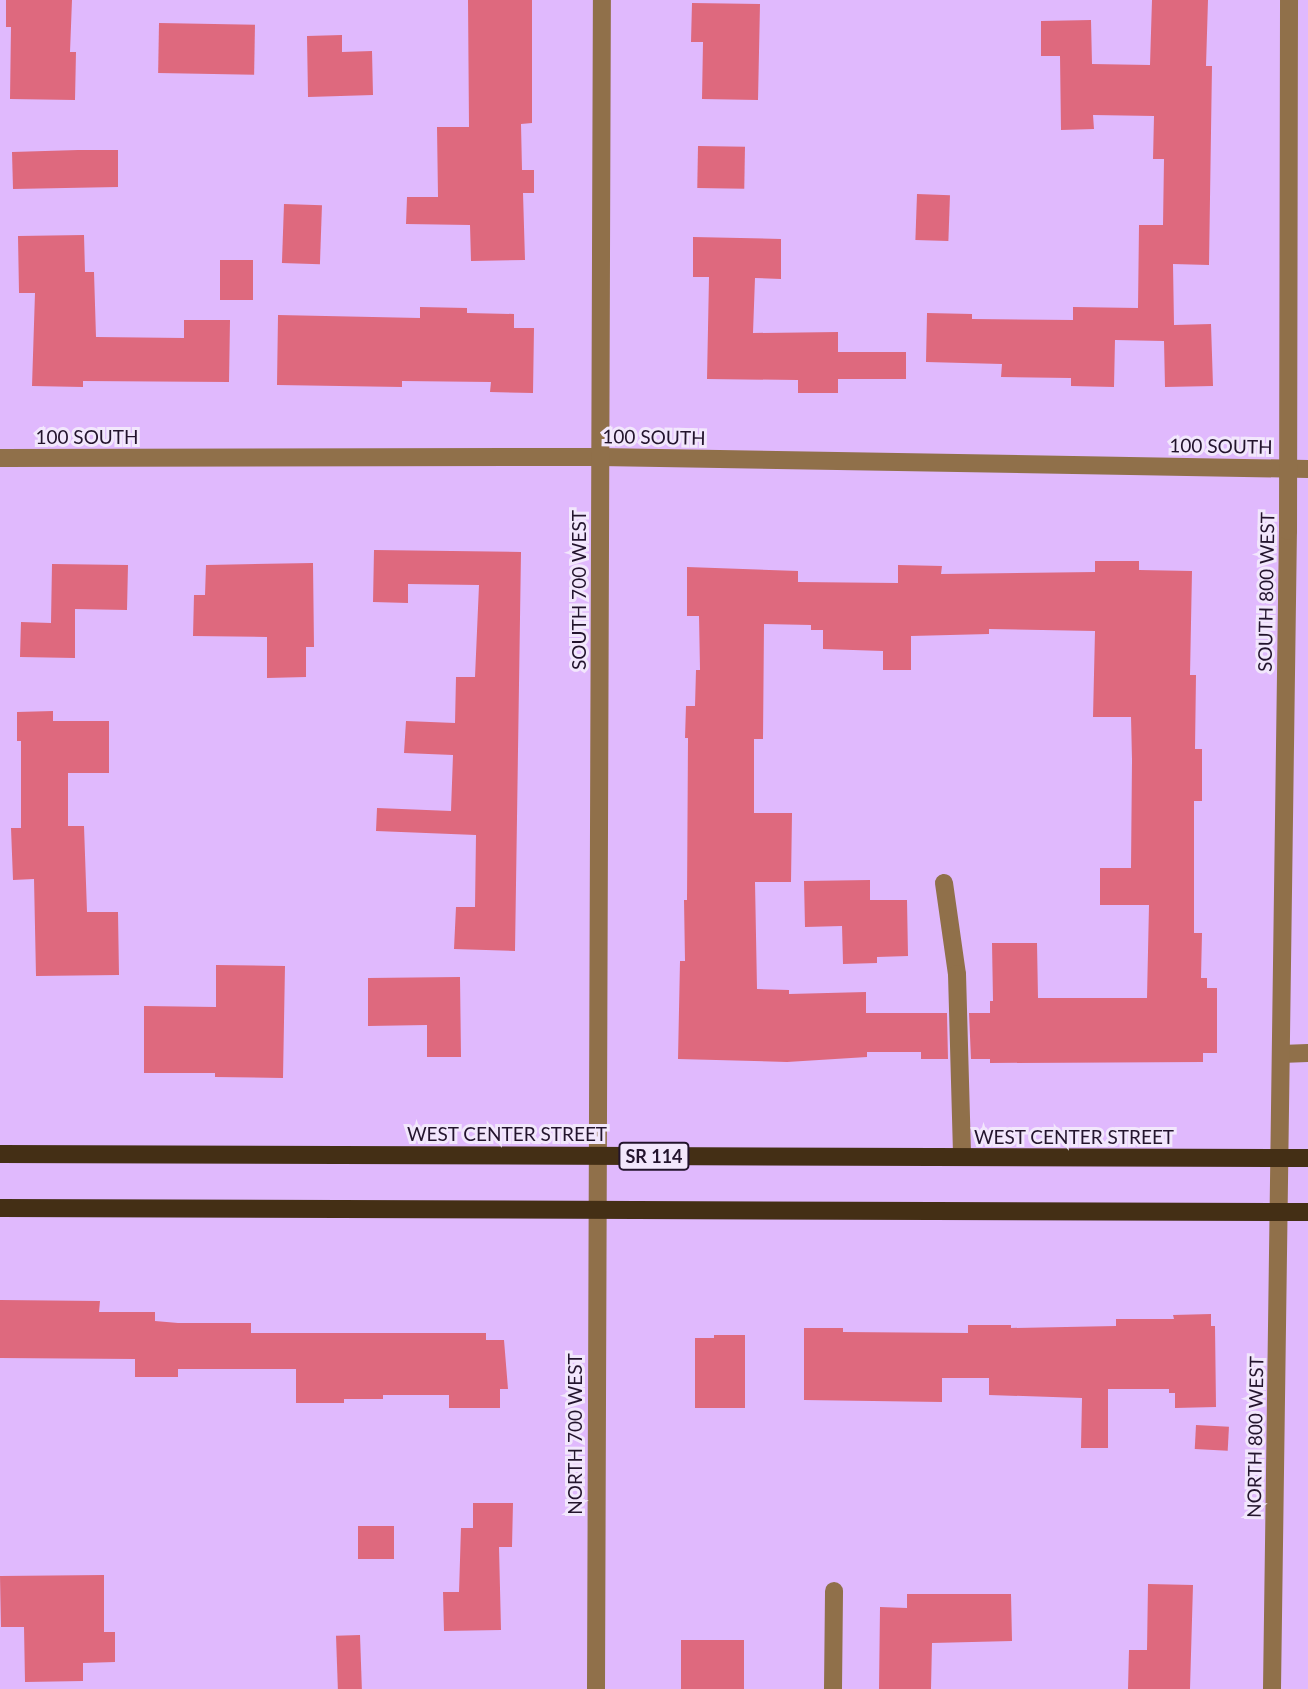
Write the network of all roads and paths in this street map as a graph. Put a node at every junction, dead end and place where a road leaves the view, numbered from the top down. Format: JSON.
{"nodes":[{"id":1,"x":602,"y":0,"type":"edge"},
{"id":2,"x":1290,"y":0,"type":"edge"},
{"id":3,"x":600,"y":457,"type":"junction"},
{"id":4,"x":0,"y":458,"type":"edge"},
{"id":5,"x":1288,"y":468,"type":"junction"},
{"id":6,"x":1308,"y":469,"type":"edge"},
{"id":7,"x":943,"y":883,"type":"dead end"},
{"id":8,"x":1308,"y":1053,"type":"edge"},
{"id":9,"x":1281,"y":1054,"type":"junction"},
{"id":10,"x":0,"y":1154,"type":"edge"},
{"id":11,"x":597,"y":1156,"type":"junction"},
{"id":12,"x":962,"y":1157,"type":"junction"},
{"id":13,"x":1280,"y":1158,"type":"junction"},
{"id":14,"x":1308,"y":1158,"type":"edge"},
{"id":15,"x":597,"y":1180,"type":"joint"},
{"id":16,"x":1280,"y":1185,"type":"joint"},
{"id":17,"x":0,"y":1208,"type":"edge"},
{"id":18,"x":597,"y":1208,"type":"junction"},
{"id":19,"x":1279,"y":1211,"type":"junction"},
{"id":20,"x":1308,"y":1212,"type":"edge"},
{"id":21,"x":835,"y":1591,"type":"dead end"},
{"id":22,"x":596,"y":1689,"type":"edge"},
{"id":23,"x":832,"y":1689,"type":"edge"},
{"id":24,"x":1272,"y":1689,"type":"edge"}],
"edges":[{"from":1,"to":3,"type":"street","name":"SOUTH 700 WEST"},
{"from":2,"to":5,"type":"street","name":"SOUTH 800 WEST"},
{"from":3,"to":4,"type":"street","name":"100 SOUTH"},
{"from":3,"to":5,"type":"street","name":"100 SOUTH"},
{"from":3,"to":11,"type":"street","name":"SOUTH 700 WEST"},
{"from":5,"to":6,"type":"street","name":"100 SOUTH"},
{"from":5,"to":9,"type":"street","name":"SOUTH 800 WEST"},
{"from":7,"to":12,"type":"street"},
{"from":8,"to":9,"type":"street"},
{"from":9,"to":13,"type":"street","name":"SOUTH 800 WEST"},
{"from":10,"to":11,"type":"main road","name":"WEST CENTER STREET","number":"SR 114"},
{"from":11,"to":12,"type":"main road","name":"WEST CENTER STREET","number":"SR 114"},
{"from":11,"to":15,"type":"street","name":"SOUTH 700 WEST"},
{"from":12,"to":13,"type":"main road","name":"WEST CENTER STREET","number":"SR 114"},
{"from":13,"to":14,"type":"main road","name":"WEST CENTER STREET","number":"SR 114"},
{"from":13,"to":16,"type":"street","name":"SOUTH 800 WEST"},
{"from":15,"to":18,"type":"street","name":"NORTH 700 WEST"},
{"from":16,"to":19,"type":"street","name":"NORTH 800 WEST"},
{"from":17,"to":18,"type":"main road"},
{"from":18,"to":19,"type":"main road"},
{"from":18,"to":22,"type":"street","name":"NORTH 700 WEST"},
{"from":19,"to":20,"type":"main road"},
{"from":19,"to":24,"type":"street","name":"NORTH 800 WEST"},
{"from":21,"to":23,"type":"street"}]}
